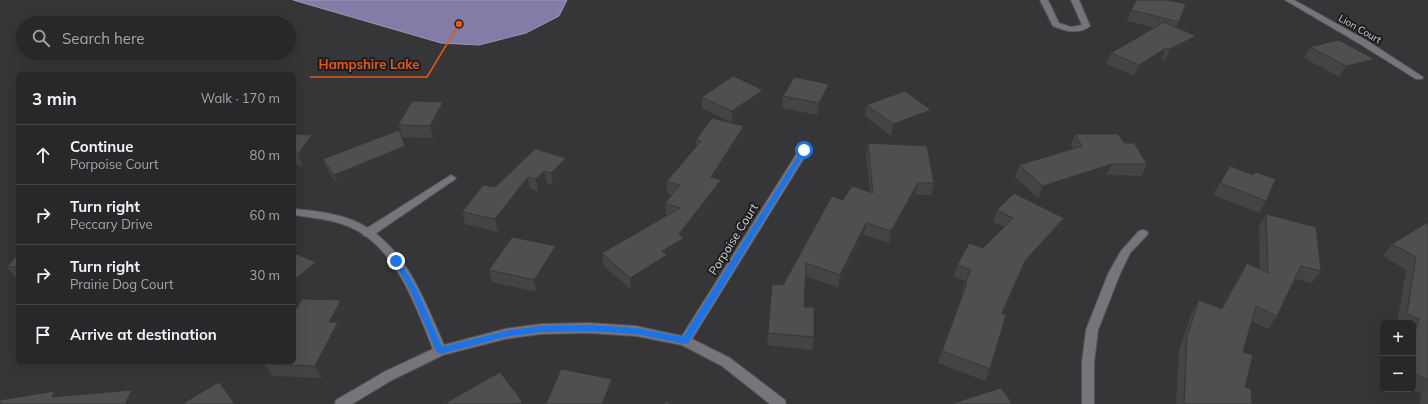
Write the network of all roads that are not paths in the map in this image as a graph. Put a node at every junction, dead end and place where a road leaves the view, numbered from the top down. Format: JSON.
{"nodes":[{"id":1,"x":1044,"y":0,"type":"edge"},
{"id":2,"x":1075,"y":0,"type":"edge"},
{"id":3,"x":1289,"y":0,"type":"edge"},
{"id":4,"x":1419,"y":77,"type":"dead end"},
{"id":5,"x":804,"y":150,"type":"dead end"},
{"id":6,"x":451,"y":178,"type":"dead end"},
{"id":7,"x":296,"y":212,"type":"edge"},
{"id":8,"x":368,"y":233,"type":"junction"},
{"id":9,"x":1143,"y":234,"type":"dead end"},
{"id":10,"x":685,"y":341,"type":"junction"},
{"id":11,"x":440,"y":351,"type":"junction"},
{"id":12,"x":341,"y":404,"type":"edge"},
{"id":13,"x":780,"y":404,"type":"edge"},
{"id":14,"x":1088,"y":404,"type":"edge"}],
"edges":[{"from":1,"to":2,"type":"street"},
{"from":3,"to":4,"type":"street","name":"Lion Court"},
{"from":5,"to":10,"type":"street","name":"Porpoise Court"},
{"from":6,"to":8,"type":"street"},
{"from":7,"to":8,"type":"street"},
{"from":8,"to":11,"type":"street"},
{"from":9,"to":14,"type":"street"},
{"from":10,"to":11,"type":"street"},
{"from":10,"to":13,"type":"street"},
{"from":11,"to":12,"type":"street"}]}
